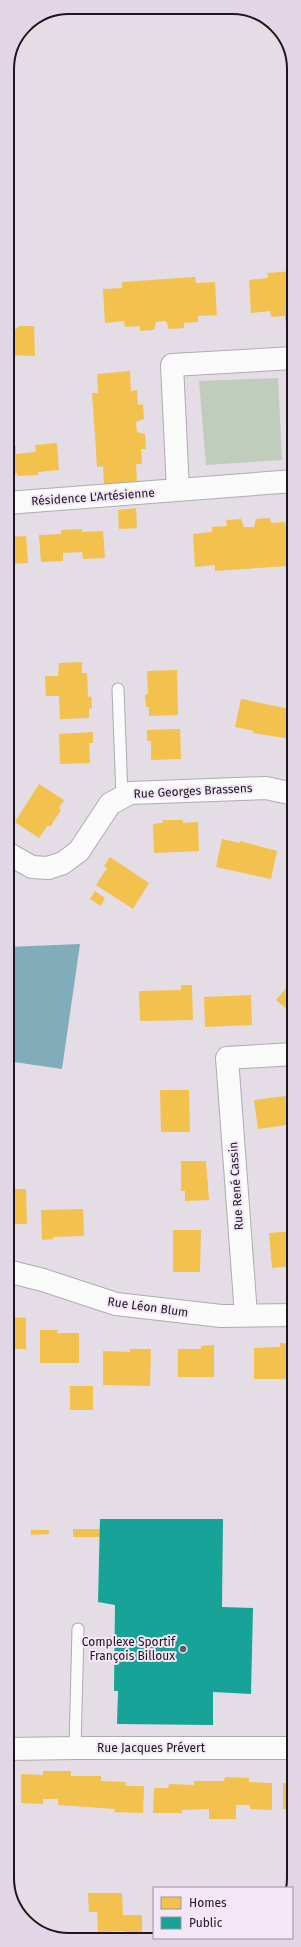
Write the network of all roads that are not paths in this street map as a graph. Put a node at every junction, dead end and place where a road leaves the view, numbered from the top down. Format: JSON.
{"nodes":[{"id":1,"x":287,"y":358,"type":"edge"},
{"id":2,"x":287,"y":482,"type":"edge"},
{"id":3,"x":178,"y":490,"type":"junction"},
{"id":4,"x":14,"y":502,"type":"edge"},
{"id":5,"x":118,"y":689,"type":"dead end"},
{"id":6,"x":287,"y":792,"type":"edge"},
{"id":7,"x":122,"y":798,"type":"junction"},
{"id":8,"x":14,"y":857,"type":"edge"},
{"id":9,"x":287,"y":1054,"type":"edge"},
{"id":10,"x":14,"y":1273,"type":"edge"},
{"id":11,"x":246,"y":1315,"type":"junction"},
{"id":12,"x":287,"y":1315,"type":"edge"},
{"id":13,"x":78,"y":1629,"type":"dead end"},
{"id":14,"x":75,"y":1748,"type":"junction"},
{"id":15,"x":287,"y":1748,"type":"edge"},
{"id":16,"x":14,"y":1749,"type":"edge"}],
"edges":[{"from":1,"to":3,"type":"street"},
{"from":2,"to":3,"type":"street","name":"Résidence L'Artésienne"},
{"from":3,"to":4,"type":"street","name":"Résidence L'Artésienne"},
{"from":5,"to":7,"type":"lane"},
{"from":6,"to":7,"type":"street","name":"Rue Georges Brassens"},
{"from":7,"to":8,"type":"street","name":"Rue Georges Brassens"},
{"from":9,"to":11,"type":"street","name":"Rue René Cassin"},
{"from":10,"to":11,"type":"street","name":"Rue Léon Blum"},
{"from":11,"to":12,"type":"street","name":"Rue Léon Blum"},
{"from":13,"to":14,"type":"lane"},
{"from":14,"to":15,"type":"street","name":"Rue Jacques Prévert"},
{"from":14,"to":16,"type":"street","name":"Rue Jacques Prévert"}]}
